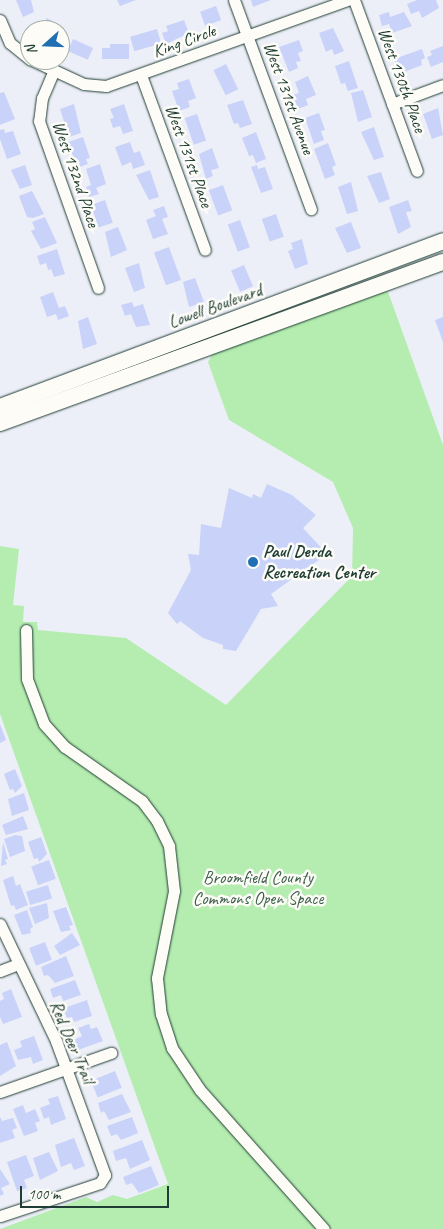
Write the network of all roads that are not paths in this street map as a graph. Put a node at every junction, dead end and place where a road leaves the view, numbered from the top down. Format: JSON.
{"nodes":[{"id":1,"x":234,"y":0,"type":"edge"},
{"id":2,"x":347,"y":0,"type":"edge"},
{"id":3,"x":354,"y":0,"type":"edge"},
{"id":4,"x":0,"y":20,"type":"edge"},
{"id":5,"x":247,"y":37,"type":"junction"},
{"id":6,"x":20,"y":51,"type":"edge"},
{"id":7,"x":54,"y":70,"type":"joint"},
{"id":8,"x":140,"y":75,"type":"junction"},
{"id":9,"x":443,"y":86,"type":"edge"},
{"id":10,"x":392,"y":104,"type":"junction"},
{"id":11,"x":417,"y":171,"type":"dead end"},
{"id":12,"x":311,"y":208,"type":"dead end"},
{"id":13,"x":443,"y":241,"type":"edge"},
{"id":14,"x":205,"y":250,"type":"dead end"},
{"id":15,"x":443,"y":262,"type":"edge"},
{"id":16,"x":98,"y":288,"type":"dead end"},
{"id":17,"x":262,"y":310,"type":"junction"},
{"id":18,"x":198,"y":351,"type":"junction"},
{"id":19,"x":0,"y":407,"type":"edge"},
{"id":20,"x":0,"y":423,"type":"edge"},
{"id":21,"x":26,"y":630,"type":"dead end"},
{"id":22,"x":0,"y":924,"type":"edge"},
{"id":23,"x":18,"y":964,"type":"junction"},
{"id":24,"x":0,"y":971,"type":"edge"},
{"id":25,"x":111,"y":1053,"type":"dead end"},
{"id":26,"x":66,"y":1068,"type":"junction"},
{"id":27,"x":0,"y":1092,"type":"edge"},
{"id":28,"x":0,"y":1216,"type":"edge"},
{"id":29,"x":324,"y":1229,"type":"edge"}],
"edges":[{"from":1,"to":5,"type":"street","name":"West 131st Avenue"},
{"from":2,"to":5,"type":"street","name":"King Circle"},
{"from":3,"to":10,"type":"street","name":"West 130th Place"},
{"from":4,"to":6,"type":"street","name":"King Circle"},
{"from":5,"to":8,"type":"street","name":"King Circle"},
{"from":5,"to":12,"type":"street","name":"West 131st Avenue"},
{"from":7,"to":8,"type":"street","name":"King Circle"},
{"from":7,"to":16,"type":"street","name":"West 132nd Place"},
{"from":8,"to":14,"type":"street","name":"West 131st Place"},
{"from":9,"to":10,"type":"street"},
{"from":10,"to":11,"type":"street","name":"West 130th Place"},
{"from":13,"to":17,"type":"main road","name":"Lowell Boulevard"},
{"from":15,"to":18,"type":"main road","name":"Lowell Boulevard"},
{"from":17,"to":18,"type":"main road"},
{"from":17,"to":19,"type":"main road","name":"Lowell Boulevard"},
{"from":18,"to":20,"type":"main road","name":"Lowell Boulevard"},
{"from":21,"to":29,"type":"street"},
{"from":22,"to":23,"type":"street","name":"Red Deer Trail"},
{"from":23,"to":24,"type":"street"},
{"from":23,"to":26,"type":"street","name":"Red Deer Trail"},
{"from":25,"to":26,"type":"street"},
{"from":26,"to":27,"type":"street"},
{"from":26,"to":28,"type":"street","name":"Red Deer Trail"}]}
